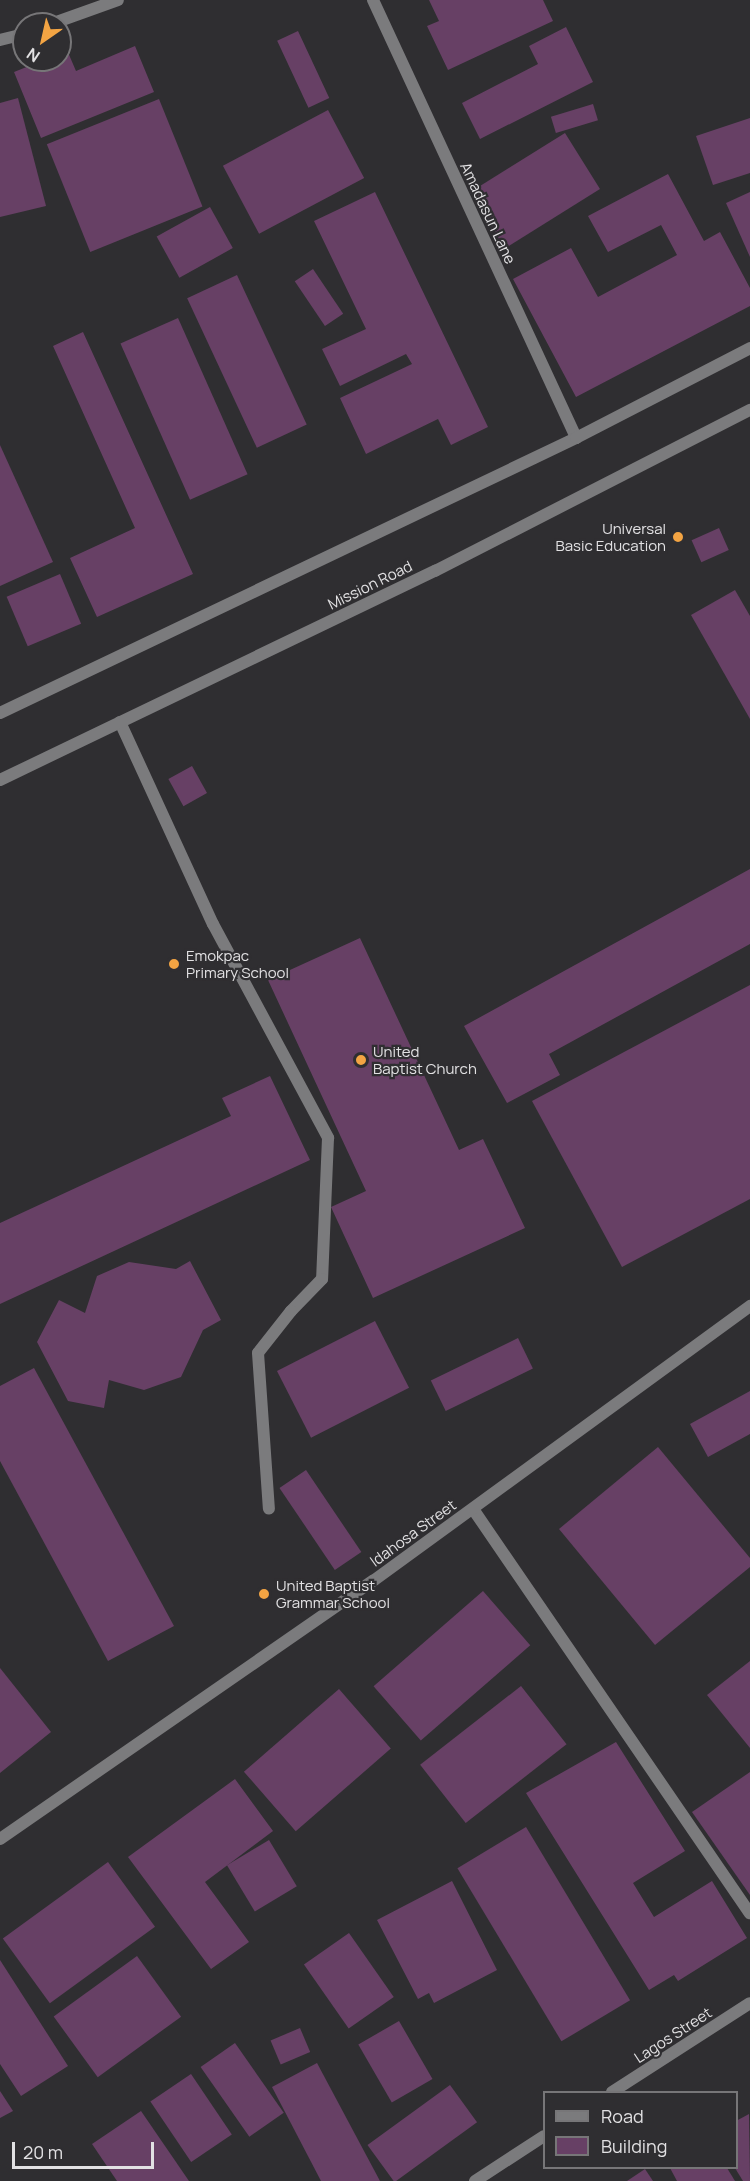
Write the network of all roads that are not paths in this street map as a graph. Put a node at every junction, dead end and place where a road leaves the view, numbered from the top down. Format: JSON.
{"nodes":[{"id":1,"x":118,"y":0,"type":"edge"},
{"id":2,"x":373,"y":0,"type":"edge"},
{"id":3,"x":72,"y":16,"type":"edge"},
{"id":4,"x":750,"y":348,"type":"edge"},
{"id":5,"x":750,"y":410,"type":"edge"},
{"id":6,"x":576,"y":438,"type":"junction"},
{"id":7,"x":0,"y":713,"type":"edge"},
{"id":8,"x":120,"y":722,"type":"junction"},
{"id":9,"x":0,"y":780,"type":"edge"},
{"id":10,"x":750,"y":1306,"type":"edge"},
{"id":11,"x":269,"y":1509,"type":"dead end"},
{"id":12,"x":473,"y":1509,"type":"junction"},
{"id":13,"x":0,"y":1839,"type":"edge"},
{"id":14,"x":750,"y":1913,"type":"edge"},
{"id":15,"x":750,"y":2003,"type":"edge"},
{"id":16,"x":614,"y":2091,"type":"edge"},
{"id":17,"x":543,"y":2137,"type":"edge"},
{"id":18,"x":474,"y":2181,"type":"edge"}],
"edges":[{"from":1,"to":3,"type":"street"},
{"from":2,"to":6,"type":"street","name":"Amadasun Lane"},
{"from":4,"to":6,"type":"street"},
{"from":5,"to":8,"type":"street","name":"Mission Road"},
{"from":6,"to":7,"type":"street"},
{"from":8,"to":9,"type":"street","name":"Mission Road"},
{"from":8,"to":11,"type":"street"},
{"from":10,"to":12,"type":"street","name":"Idahosa Street"},
{"from":12,"to":13,"type":"street","name":"Idahosa Street"},
{"from":12,"to":14,"type":"street"},
{"from":15,"to":16,"type":"street","name":"Lagos Street"},
{"from":17,"to":18,"type":"street"}]}
